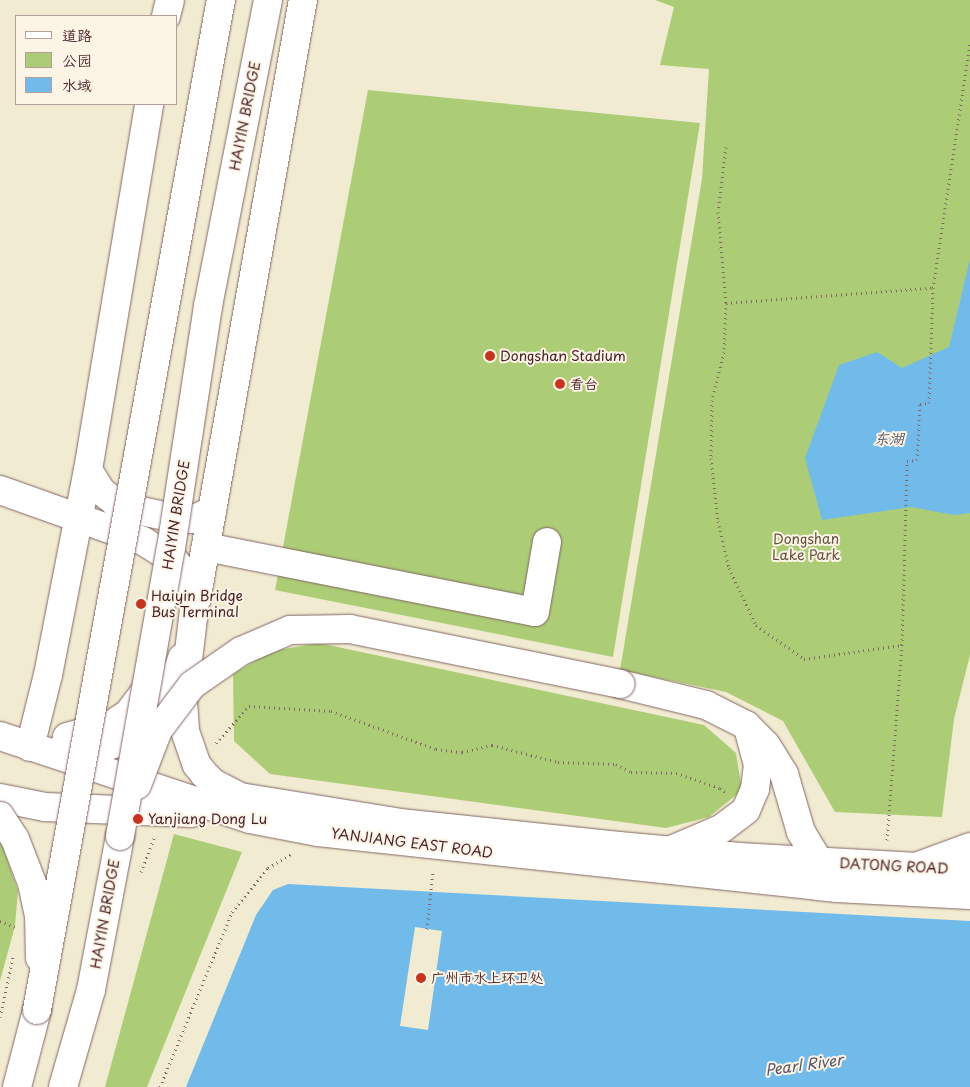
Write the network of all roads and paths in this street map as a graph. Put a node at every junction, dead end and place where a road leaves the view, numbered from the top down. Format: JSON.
{"nodes":[{"id":1,"x":170,"y":0,"type":"edge"},
{"id":2,"x":221,"y":0,"type":"edge"},
{"id":3,"x":268,"y":0,"type":"edge"},
{"id":4,"x":303,"y":0,"type":"edge"},
{"id":5,"x":166,"y":15,"type":"edge"},
{"id":6,"x":970,"y":42,"type":"edge"},
{"id":7,"x":149,"y":105,"type":"edge"},
{"id":8,"x":726,"y":147,"type":"dead end"},
{"id":9,"x":933,"y":288,"type":"junction"},
{"id":10,"x":726,"y":303,"type":"junction"},
{"id":11,"x":88,"y":470,"type":"junction"},
{"id":12,"x":0,"y":490,"type":"edge"},
{"id":13,"x":212,"y":511,"type":"junction"},
{"id":14,"x":77,"y":515,"type":"junction"},
{"id":15,"x":547,"y":542,"type":"dead end"},
{"id":16,"x":206,"y":547,"type":"junction"},
{"id":17,"x":174,"y":560,"type":"junction"},
{"id":18,"x":194,"y":610,"type":"junction"},
{"id":19,"x":902,"y":645,"type":"junction"},
{"id":20,"x":746,"y":725,"type":"junction"},
{"id":21,"x":0,"y":736,"type":"edge"},
{"id":22,"x":30,"y":747,"type":"junction"},
{"id":23,"x":197,"y":765,"type":"junction"},
{"id":24,"x":0,"y":798,"type":"edge"},
{"id":25,"x":166,"y":810,"type":"junction"},
{"id":26,"x":746,"y":810,"type":"junction"},
{"id":27,"x":0,"y":816,"type":"edge"},
{"id":28,"x":250,"y":820,"type":"junction"},
{"id":29,"x":326,"y":833,"type":"junction"},
{"id":30,"x":120,"y":836,"type":"junction"},
{"id":31,"x":435,"y":846,"type":"junction"},
{"id":32,"x":970,"y":847,"type":"edge"},
{"id":33,"x":672,"y":850,"type":"junction"},
{"id":34,"x":818,"y":862,"type":"junction"},
{"id":35,"x":885,"y":867,"type":"junction"},
{"id":36,"x":913,"y":868,"type":"junction"},
{"id":37,"x":970,"y":870,"type":"edge"},
{"id":38,"x":138,"y":879,"type":"dead end"},
{"id":39,"x":837,"y":888,"type":"junction"},
{"id":40,"x":970,"y":895,"type":"edge"},
{"id":41,"x":0,"y":921,"type":"edge"},
{"id":42,"x":20,"y":929,"type":"dead end"},
{"id":43,"x":427,"y":929,"type":"dead end"},
{"id":44,"x":16,"y":947,"type":"dead end"},
{"id":45,"x":37,"y":1010,"type":"junction"},
{"id":46,"x":0,"y":1017,"type":"edge"},
{"id":47,"x":17,"y":1087,"type":"edge"},
{"id":48,"x":63,"y":1087,"type":"edge"},
{"id":49,"x":160,"y":1087,"type":"edge"}],
"edges":[{"from":1,"to":5,"type":"main road"},
{"from":2,"to":45,"type":"main road","bridge":true},
{"from":3,"to":30,"type":"main road","name":"HAIYIN BRIDGE","bridge":true},
{"from":4,"to":13,"type":"main road"},
{"from":6,"to":9,"type":"path"},
{"from":7,"to":11,"type":"main road"},
{"from":8,"to":10,"type":"path"},
{"from":9,"to":10,"type":"path"},
{"from":9,"to":19,"type":"path"},
{"from":10,"to":19,"type":"path"},
{"from":11,"to":13,"type":"main road"},
{"from":11,"to":14,"type":"main road"},
{"from":12,"to":14,"type":"main road"},
{"from":13,"to":16,"type":"main road"},
{"from":14,"to":17,"type":"main road"},
{"from":14,"to":22,"type":"main road"},
{"from":15,"to":16,"type":"main road"},
{"from":16,"to":18,"type":"main road"},
{"from":17,"to":18,"type":"main road"},
{"from":17,"to":22,"type":"main road"},
{"from":18,"to":22,"type":"main road"},
{"from":18,"to":23,"type":"main road"},
{"from":19,"to":35,"type":"path"},
{"from":20,"to":26,"type":"main road"},
{"from":20,"to":30,"type":"main road","bridge":true},
{"from":20,"to":34,"type":"main road"},
{"from":21,"to":22,"type":"main road","name":"YANJIANG EAST ROAD"},
{"from":22,"to":28,"type":"main road","name":"YANJIANG EAST ROAD"},
{"from":23,"to":26,"type":"path"},
{"from":23,"to":33,"type":"main road","name":"YANJIANG EAST ROAD"},
{"from":24,"to":25,"type":"main road"},
{"from":25,"to":28,"type":"main road"},
{"from":25,"to":38,"type":"path"},
{"from":26,"to":33,"type":"main road"},
{"from":27,"to":45,"type":"main road","bridge":true},
{"from":28,"to":29,"type":"main road","name":"YANJIANG EAST ROAD"},
{"from":29,"to":31,"type":"main road","name":"YANJIANG EAST ROAD"},
{"from":29,"to":49,"type":"path"},
{"from":30,"to":48,"type":"main road","name":"HAIYIN BRIDGE"},
{"from":31,"to":39,"type":"main road","name":"YANJIANG EAST ROAD"},
{"from":31,"to":43,"type":"path"},
{"from":32,"to":36,"type":"main road"},
{"from":33,"to":34,"type":"main road","name":"YANJIANG EAST ROAD"},
{"from":34,"to":35,"type":"main road","name":"DATONG ROAD"},
{"from":34,"to":39,"type":"main road"},
{"from":35,"to":36,"type":"main road","name":"DATONG ROAD"},
{"from":36,"to":37,"type":"main road","name":"DATONG ROAD"},
{"from":39,"to":40,"type":"main road","name":"DATONG ROAD"},
{"from":41,"to":42,"type":"path"},
{"from":44,"to":46,"type":"path"},
{"from":45,"to":47,"type":"main road"}]}
